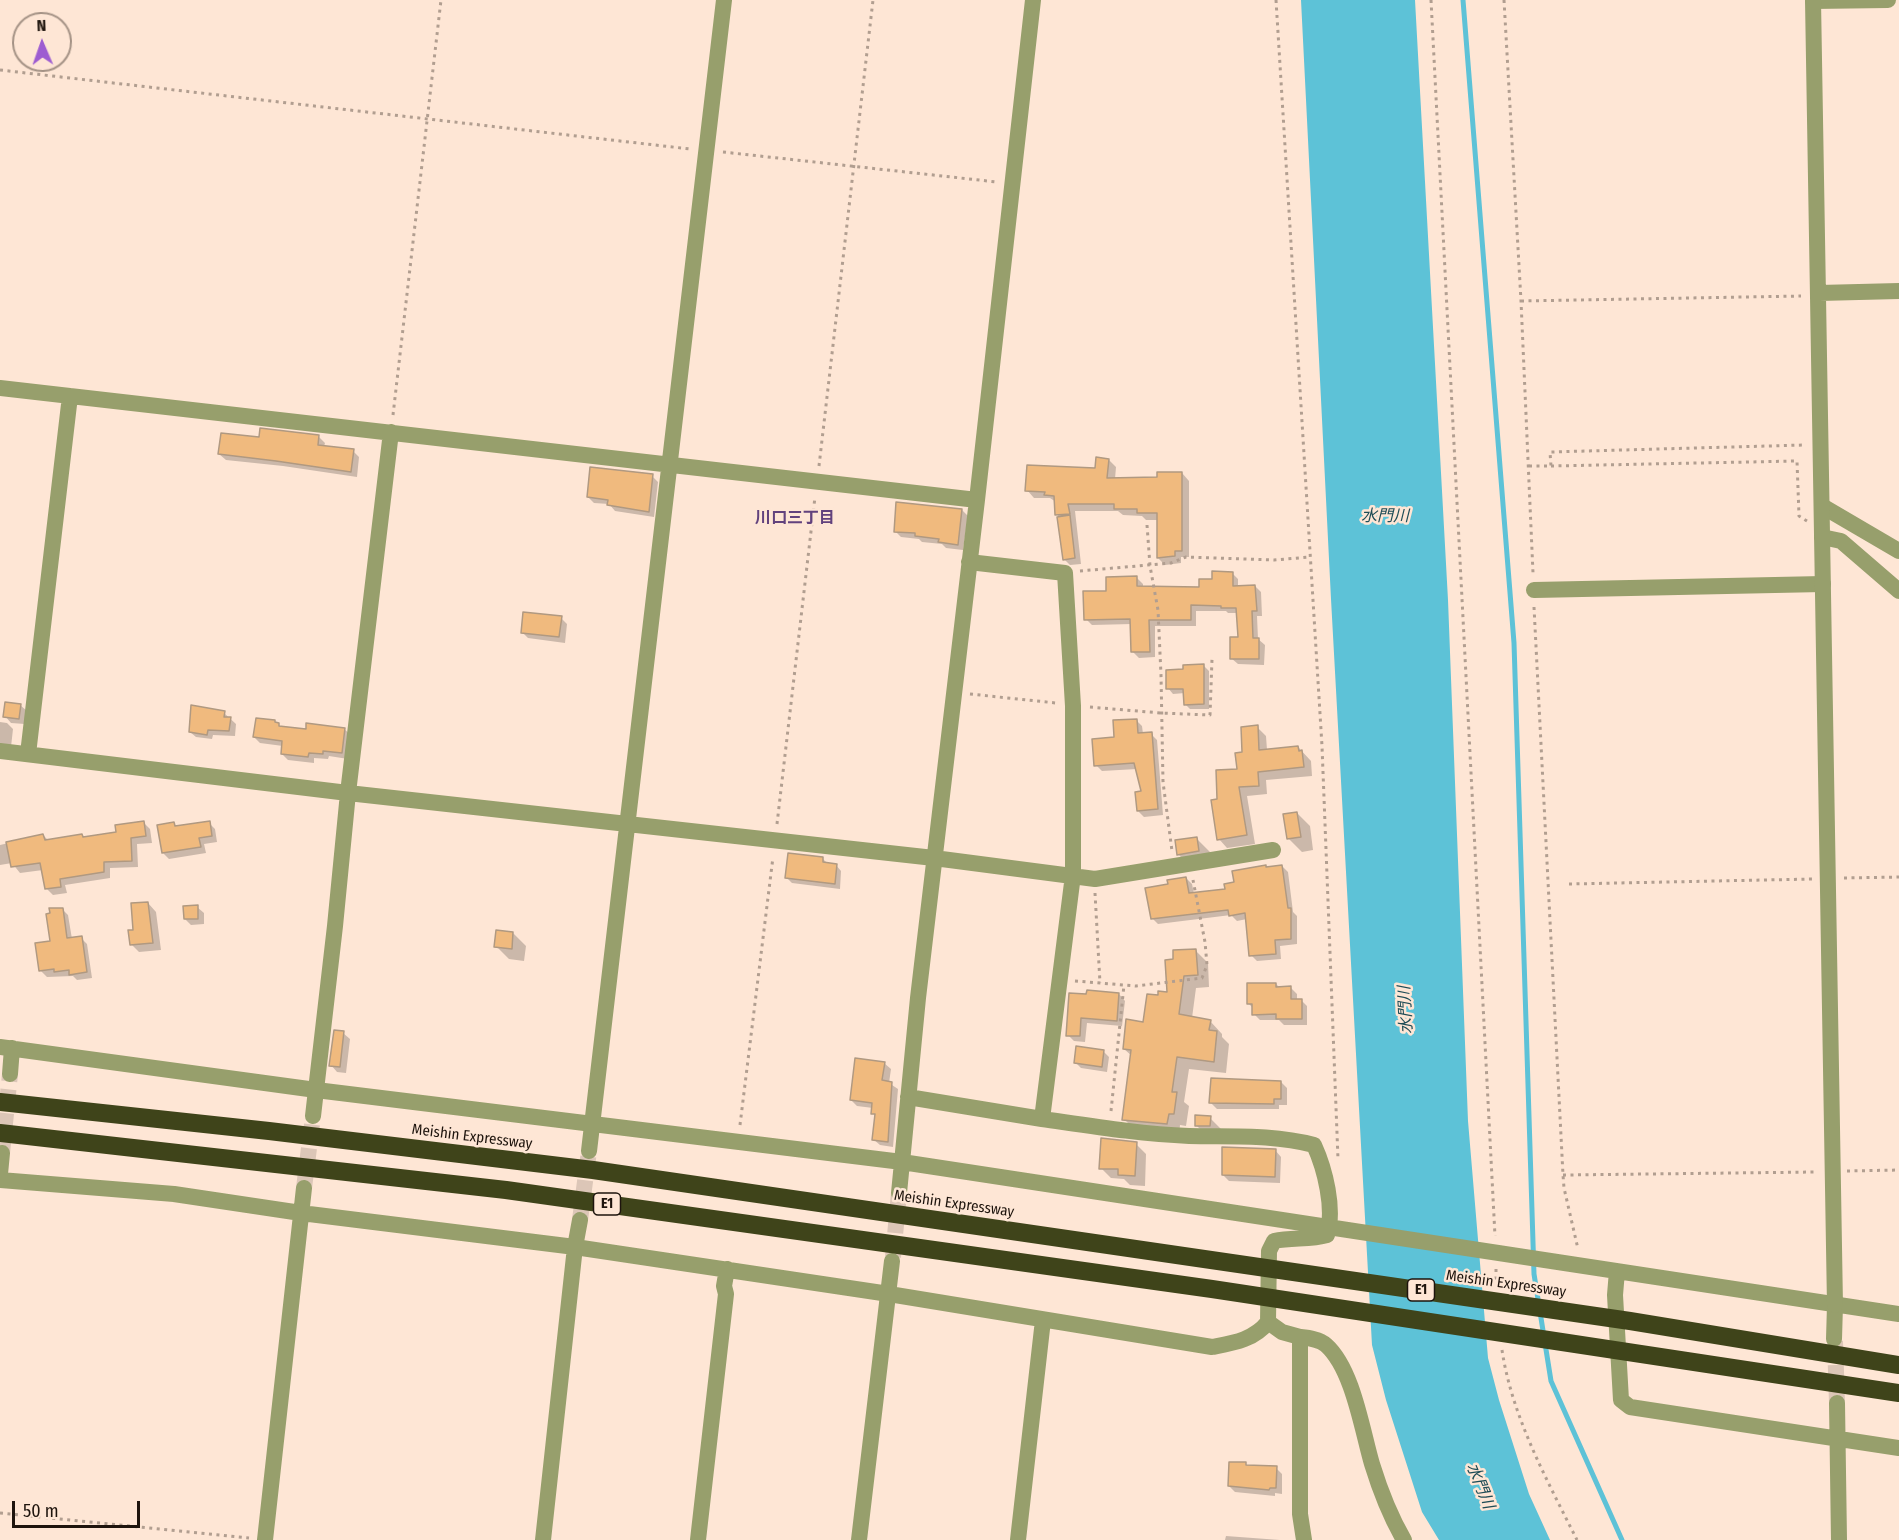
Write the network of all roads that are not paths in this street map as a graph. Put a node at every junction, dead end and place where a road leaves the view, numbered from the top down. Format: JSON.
{"nodes":[{"id":1,"x":724,"y":0,"type":"edge"},
{"id":2,"x":1033,"y":0,"type":"edge"},
{"id":3,"x":1888,"y":0,"type":"edge"},
{"id":4,"x":1813,"y":1,"type":"edge"},
{"id":5,"x":1899,"y":291,"type":"edge"},
{"id":6,"x":1819,"y":294,"type":"junction"},
{"id":7,"x":0,"y":388,"type":"edge"},
{"id":8,"x":70,"y":396,"type":"junction"},
{"id":9,"x":391,"y":432,"type":"junction"},
{"id":10,"x":669,"y":465,"type":"junction"},
{"id":11,"x":977,"y":500,"type":"junction"},
{"id":12,"x":1822,"y":506,"type":"junction"},
{"id":13,"x":1822,"y":531,"type":"junction"},
{"id":14,"x":1899,"y":551,"type":"edge"},
{"id":15,"x":969,"y":562,"type":"junction"},
{"id":16,"x":1823,"y":584,"type":"junction"},
{"id":17,"x":1534,"y":590,"type":"road end"},
{"id":18,"x":1899,"y":591,"type":"edge"},
{"id":19,"x":0,"y":751,"type":"edge"},
{"id":20,"x":28,"y":754,"type":"junction"},
{"id":21,"x":348,"y":793,"type":"junction"},
{"id":22,"x":628,"y":824,"type":"junction"},
{"id":23,"x":1273,"y":850,"type":"dead end"},
{"id":24,"x":934,"y":858,"type":"junction"},
{"id":25,"x":1073,"y":875,"type":"junction"},
{"id":26,"x":6,"y":1048,"type":"edge"},
{"id":27,"x":10,"y":1074,"type":"tunnel mouth"},
{"id":28,"x":315,"y":1090,"type":"junction"},
{"id":29,"x":0,"y":1094,"type":"edge"},
{"id":30,"x":908,"y":1097,"type":"junction"},
{"id":31,"x":0,"y":1102,"type":"edge"},
{"id":32,"x":313,"y":1116,"type":"tunnel mouth"},
{"id":33,"x":1042,"y":1119,"type":"junction"},
{"id":34,"x":592,"y":1123,"type":"junction"},
{"id":35,"x":269,"y":1131,"type":"junction"},
{"id":36,"x":0,"y":1133,"type":"edge"},
{"id":37,"x":589,"y":1151,"type":"tunnel mouth"},
{"id":38,"x":2,"y":1153,"type":"dead end"},
{"id":39,"x":902,"y":1162,"type":"junction"},
{"id":40,"x":0,"y":1174,"type":"edge"},
{"id":41,"x":0,"y":1180,"type":"edge"},
{"id":42,"x":304,"y":1188,"type":"tunnel mouth"},
{"id":43,"x":899,"y":1193,"type":"tunnel mouth"},
{"id":44,"x":302,"y":1213,"type":"junction"},
{"id":45,"x":580,"y":1220,"type":"tunnel mouth"},
{"id":46,"x":1330,"y":1227,"type":"junction"},
{"id":47,"x":575,"y":1247,"type":"junction"},
{"id":48,"x":892,"y":1260,"type":"tunnel mouth"},
{"id":49,"x":727,"y":1269,"type":"junction"},
{"id":50,"x":1617,"y":1271,"type":"junction"},
{"id":51,"x":889,"y":1294,"type":"junction"},
{"id":52,"x":1835,"y":1305,"type":"junction"},
{"id":53,"x":1899,"y":1314,"type":"edge"},
{"id":54,"x":1043,"y":1320,"type":"junction"},
{"id":55,"x":1268,"y":1322,"type":"junction"},
{"id":56,"x":1300,"y":1336,"type":"junction"},
{"id":57,"x":1834,"y":1339,"type":"tunnel mouth"},
{"id":58,"x":1899,"y":1365,"type":"edge"},
{"id":59,"x":1899,"y":1393,"type":"edge"},
{"id":60,"x":1837,"y":1403,"type":"tunnel mouth"},
{"id":61,"x":1838,"y":1439,"type":"junction"},
{"id":62,"x":1899,"y":1448,"type":"edge"},
{"id":63,"x":265,"y":1540,"type":"edge"},
{"id":64,"x":543,"y":1540,"type":"edge"},
{"id":65,"x":698,"y":1540,"type":"edge"},
{"id":66,"x":859,"y":1540,"type":"edge"},
{"id":67,"x":1018,"y":1540,"type":"edge"},
{"id":68,"x":1304,"y":1540,"type":"edge"},
{"id":69,"x":1404,"y":1540,"type":"edge"},
{"id":70,"x":1839,"y":1540,"type":"edge"}],
"edges":[{"from":1,"to":10,"type":"street"},
{"from":2,"to":11,"type":"street"},
{"from":3,"to":4,"type":"street"},
{"from":4,"to":6,"type":"street"},
{"from":5,"to":6,"type":"street"},
{"from":6,"to":12,"type":"street"},
{"from":7,"to":8,"type":"street"},
{"from":8,"to":9,"type":"street"},
{"from":8,"to":20,"type":"street"},
{"from":9,"to":10,"type":"street"},
{"from":9,"to":21,"type":"street"},
{"from":10,"to":11,"type":"street"},
{"from":10,"to":22,"type":"street"},
{"from":11,"to":15,"type":"street"},
{"from":12,"to":13,"type":"street"},
{"from":12,"to":14,"type":"street"},
{"from":13,"to":16,"type":"street"},
{"from":13,"to":18,"type":"street"},
{"from":15,"to":24,"type":"street"},
{"from":15,"to":25,"type":"street"},
{"from":16,"to":17,"type":"street"},
{"from":16,"to":52,"type":"street"},
{"from":19,"to":20,"type":"street"},
{"from":20,"to":21,"type":"street"},
{"from":21,"to":22,"type":"street"},
{"from":21,"to":28,"type":"street"},
{"from":22,"to":24,"type":"street"},
{"from":22,"to":34,"type":"street"},
{"from":23,"to":25,"type":"street"},
{"from":24,"to":25,"type":"street"},
{"from":24,"to":30,"type":"street"},
{"from":25,"to":33,"type":"street"},
{"from":26,"to":27,"type":"street"},
{"from":26,"to":28,"type":"street"},
{"from":28,"to":32,"type":"street"},
{"from":28,"to":34,"type":"street"},
{"from":29,"to":35,"type":"highway"},
{"from":30,"to":33,"type":"street"},
{"from":30,"to":39,"type":"street"},
{"from":31,"to":35,"type":"highway","name":"Meishin Expressway","number":"E1"},
{"from":33,"to":46,"type":"street"},
{"from":34,"to":37,"type":"street"},
{"from":34,"to":39,"type":"street"},
{"from":35,"to":58,"type":"highway","name":"Meishin Expressway","number":"E1"},
{"from":36,"to":59,"type":"highway","number":"E1"},
{"from":38,"to":40,"type":"street"},
{"from":39,"to":43,"type":"street"},
{"from":39,"to":46,"type":"street"},
{"from":41,"to":44,"type":"street"},
{"from":42,"to":44,"type":"street"},
{"from":44,"to":47,"type":"street"},
{"from":44,"to":63,"type":"street"},
{"from":45,"to":47,"type":"street"},
{"from":46,"to":50,"type":"street"},
{"from":46,"to":55,"type":"street"},
{"from":47,"to":49,"type":"street"},
{"from":47,"to":64,"type":"street"},
{"from":48,"to":51,"type":"street"},
{"from":49,"to":51,"type":"street"},
{"from":49,"to":65,"type":"street"},
{"from":50,"to":52,"type":"street"},
{"from":50,"to":61,"type":"street"},
{"from":51,"to":54,"type":"street"},
{"from":51,"to":66,"type":"street"},
{"from":52,"to":53,"type":"street"},
{"from":52,"to":57,"type":"street"},
{"from":54,"to":55,"type":"street"},
{"from":54,"to":67,"type":"street"},
{"from":55,"to":56,"type":"street"},
{"from":56,"to":68,"type":"street"},
{"from":56,"to":69,"type":"street"},
{"from":60,"to":61,"type":"street"},
{"from":61,"to":62,"type":"street"},
{"from":61,"to":70,"type":"street"}]}
